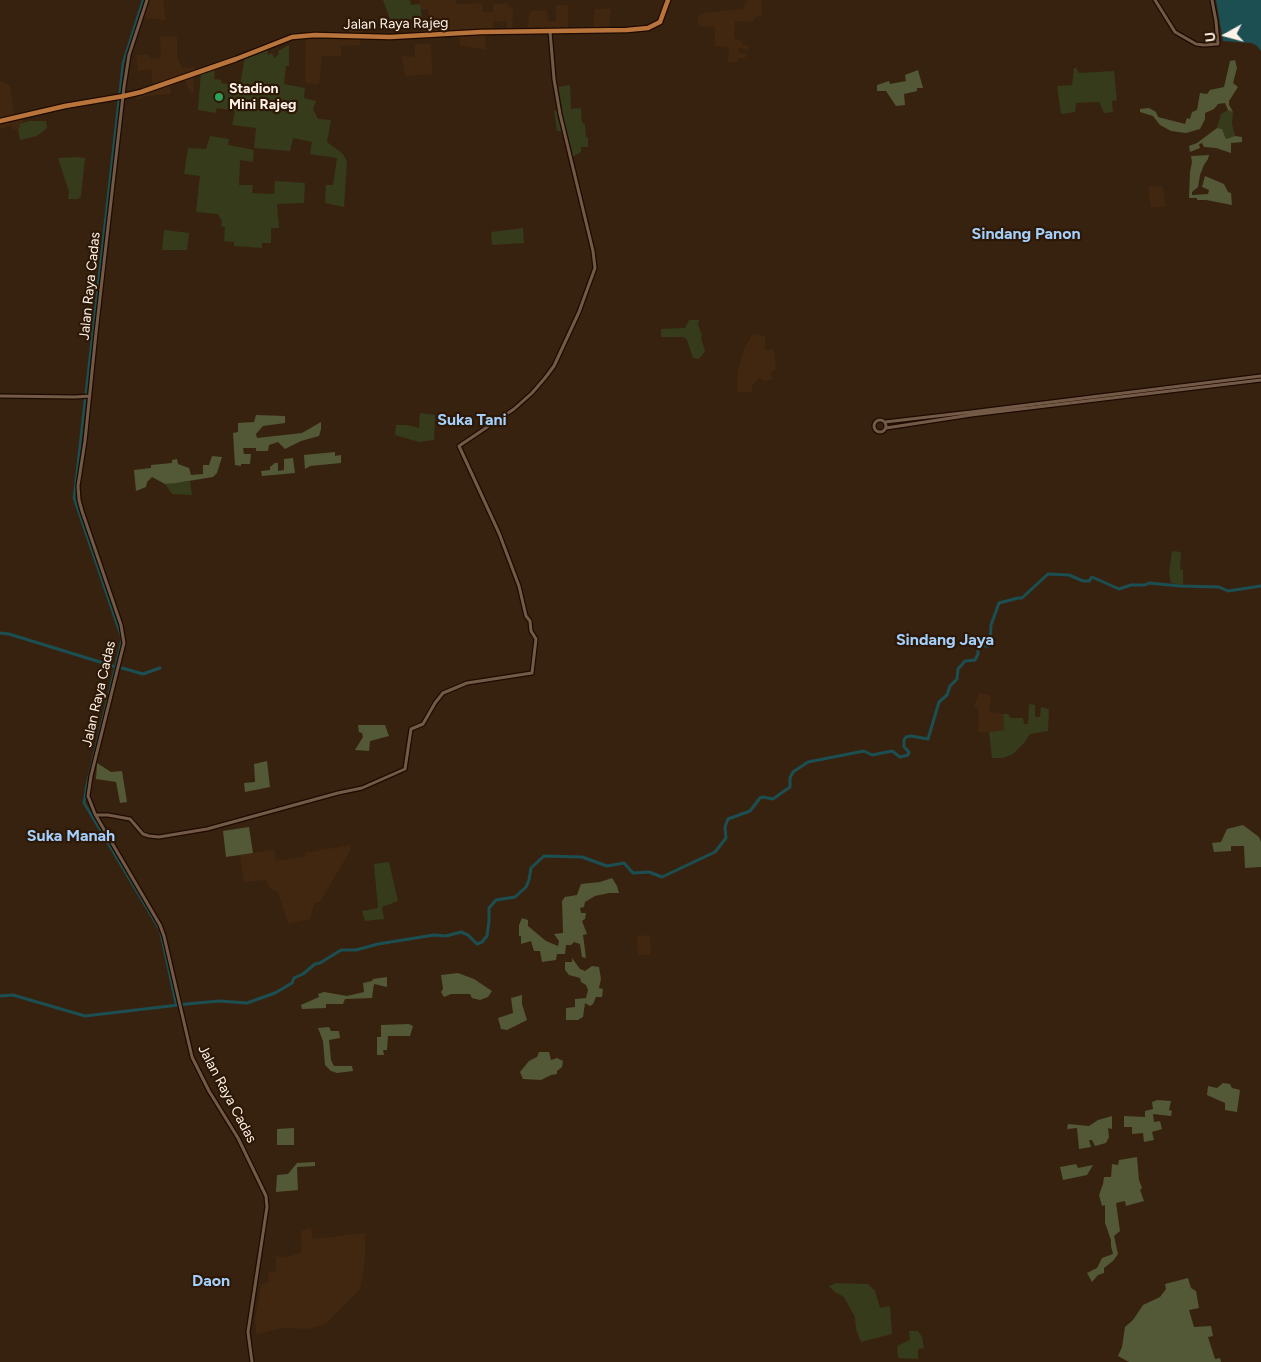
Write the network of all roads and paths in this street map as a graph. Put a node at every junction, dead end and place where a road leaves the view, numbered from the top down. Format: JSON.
{"nodes":[{"id":1,"x":147,"y":0,"type":"edge"},
{"id":2,"x":668,"y":0,"type":"edge"},
{"id":3,"x":1155,"y":0,"type":"edge"},
{"id":4,"x":1212,"y":0,"type":"edge"},
{"id":5,"x":550,"y":31,"type":"junction"},
{"id":6,"x":121,"y":96,"type":"junction"},
{"id":7,"x":0,"y":121,"type":"edge"},
{"id":8,"x":1261,"y":376,"type":"edge"},
{"id":9,"x":1261,"y":380,"type":"edge"},
{"id":10,"x":86,"y":395,"type":"junction"},
{"id":11,"x":0,"y":396,"type":"edge"},
{"id":12,"x":971,"y":413,"type":"junction"},
{"id":13,"x":885,"y":422,"type":"junction"},
{"id":14,"x":886,"y":428,"type":"junction"},
{"id":15,"x":96,"y":815,"type":"junction"},
{"id":16,"x":252,"y":1362,"type":"edge"}],
"edges":[{"from":1,"to":6,"type":"street","name":"Jalan Raya Cadas"},
{"from":2,"to":5,"type":"main road","name":"Jalan Raya Rajeg"},
{"from":3,"to":4,"type":"street"},
{"from":5,"to":6,"type":"main road","name":"Jalan Raya Rajeg"},
{"from":5,"to":15,"type":"street"},
{"from":6,"to":7,"type":"main road","name":"Jalan Raya Rajeg"},
{"from":6,"to":10,"type":"street","name":"Jalan Raya Cadas"},
{"from":8,"to":12,"type":"street"},
{"from":9,"to":12,"type":"street"},
{"from":10,"to":11,"type":"street"},
{"from":10,"to":15,"type":"street","name":"Jalan Raya Cadas"},
{"from":12,"to":13,"type":"street"},
{"from":12,"to":14,"type":"street"},
{"from":13,"to":14,"type":"street"},
{"from":13,"to":14,"type":"street"},
{"from":15,"to":16,"type":"street","name":"Jalan Raya Cadas"}]}
